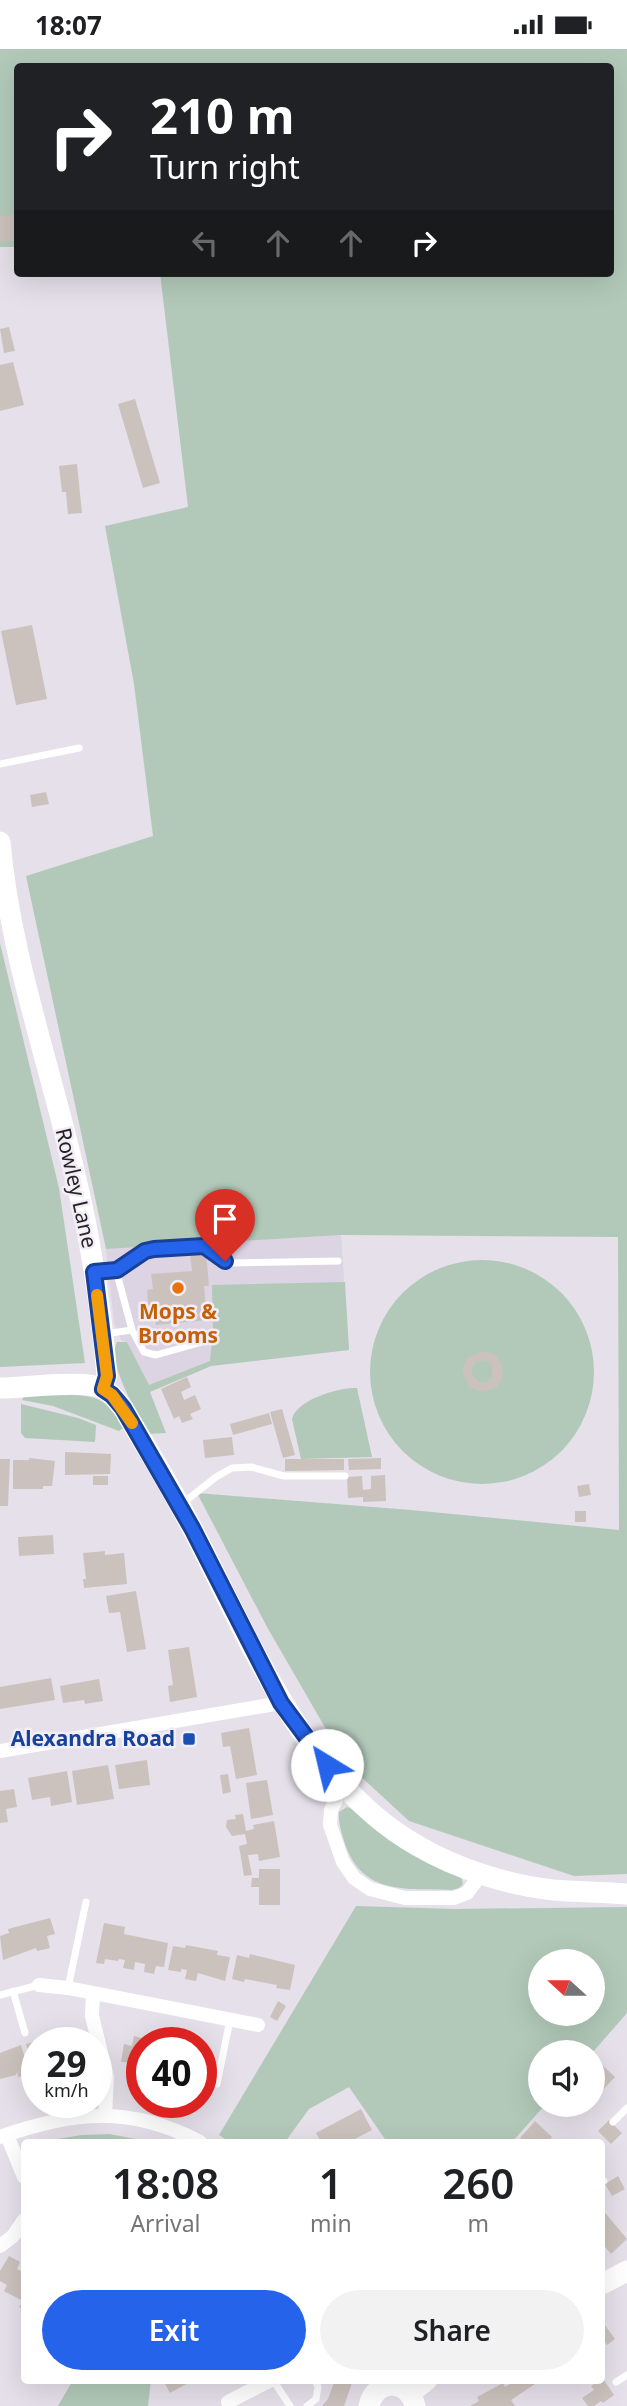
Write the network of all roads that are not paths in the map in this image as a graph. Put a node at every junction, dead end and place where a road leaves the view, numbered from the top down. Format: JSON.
{"nodes":[{"id":1,"x":79,"y":748,"type":"dead end"},
{"id":2,"x":0,"y":764,"type":"edge"},
{"id":3,"x":0,"y":842,"type":"edge"},
{"id":4,"x":338,"y":1261,"type":"dead end"},
{"id":5,"x":117,"y":1270,"type":"junction"},
{"id":6,"x":94,"y":1272,"type":"junction"},
{"id":7,"x":132,"y":1330,"type":"junction"},
{"id":8,"x":103,"y":1334,"type":"junction"},
{"id":9,"x":202,"y":1342,"type":"dead end"},
{"id":10,"x":0,"y":1388,"type":"edge"},
{"id":11,"x":103,"y":1389,"type":"junction"},
{"id":12,"x":345,"y":1476,"type":"dead end"},
{"id":13,"x":179,"y":1505,"type":"junction"},
{"id":14,"x":281,"y":1703,"type":"junction"},
{"id":15,"x":0,"y":1751,"type":"edge"},
{"id":16,"x":343,"y":1786,"type":"junction"},
{"id":17,"x":482,"y":1873,"type":"junction"},
{"id":18,"x":627,"y":1894,"type":"edge"},
{"id":19,"x":86,"y":1902,"type":"dead end"},
{"id":20,"x":39,"y":1985,"type":"joint"},
{"id":21,"x":68,"y":1988,"type":"junction"},
{"id":22,"x":13,"y":1991,"type":"junction"},
{"id":23,"x":93,"y":1993,"type":"junction"},
{"id":24,"x":0,"y":1995,"type":"edge"},
{"id":25,"x":230,"y":2020,"type":"junction"},
{"id":26,"x":258,"y":2025,"type":"dead end"},
{"id":27,"x":23,"y":2027,"type":"edge"},
{"id":28,"x":95,"y":2027,"type":"edge"},
{"id":29,"x":218,"y":2084,"type":"dead end"},
{"id":30,"x":627,"y":2108,"type":"edge"},
{"id":31,"x":112,"y":2117,"type":"edge"},
{"id":32,"x":64,"y":2118,"type":"edge"},
{"id":33,"x":613,"y":2122,"type":"dead end"},
{"id":34,"x":4,"y":2136,"type":"edge"},
{"id":35,"x":192,"y":2139,"type":"edge"},
{"id":36,"x":21,"y":2170,"type":"edge"},
{"id":37,"x":21,"y":2224,"type":"edge"},
{"id":38,"x":0,"y":2246,"type":"edge"},
{"id":39,"x":627,"y":2271,"type":"edge"},
{"id":40,"x":605,"y":2282,"type":"edge"},
{"id":41,"x":627,"y":2375,"type":"edge"},
{"id":42,"x":617,"y":2382,"type":"dead end"},
{"id":43,"x":264,"y":2384,"type":"edge"},
{"id":44,"x":275,"y":2384,"type":"edge"},
{"id":45,"x":317,"y":2384,"type":"edge"},
{"id":46,"x":424,"y":2384,"type":"edge"},
{"id":47,"x":373,"y":2392,"type":"edge"},
{"id":48,"x":413,"y":2400,"type":"edge"},
{"id":49,"x":228,"y":2402,"type":"dead end"},
{"id":50,"x":290,"y":2406,"type":"edge"},
{"id":51,"x":307,"y":2406,"type":"edge"}],
"edges":[{"from":1,"to":2,"type":"lane"},
{"from":3,"to":6,"type":"street","name":"Rowley Lane"},
{"from":4,"to":5,"type":"lane"},
{"from":5,"to":6,"type":"lane"},
{"from":5,"to":7,"type":"lane"},
{"from":6,"to":8,"type":"street","name":"Rowley Lane"},
{"from":7,"to":8,"type":"lane"},
{"from":7,"to":9,"type":"lane"},
{"from":8,"to":11,"type":"street","name":"Rowley Lane"},
{"from":10,"to":11,"type":"street"},
{"from":11,"to":13,"type":"street"},
{"from":12,"to":13,"type":"lane"},
{"from":13,"to":14,"type":"street"},
{"from":14,"to":15,"type":"street"},
{"from":14,"to":16,"type":"street"},
{"from":16,"to":17,"type":"street"},
{"from":16,"to":17,"type":"street"},
{"from":17,"to":18,"type":"street"},
{"from":19,"to":21,"type":"lane"},
{"from":20,"to":21,"type":"street"},
{"from":20,"to":22,"type":"lane"},
{"from":21,"to":23,"type":"street"},
{"from":22,"to":24,"type":"lane"},
{"from":22,"to":27,"type":"lane"},
{"from":23,"to":25,"type":"street"},
{"from":23,"to":28,"type":"street"},
{"from":25,"to":26,"type":"street"},
{"from":25,"to":29,"type":"lane"},
{"from":30,"to":33,"type":"lane"},
{"from":31,"to":35,"type":"street"},
{"from":32,"to":34,"type":"street"},
{"from":34,"to":36,"type":"street"},
{"from":37,"to":38,"type":"street"},
{"from":39,"to":40,"type":"street"},
{"from":41,"to":42,"type":"lane"},
{"from":43,"to":49,"type":"street"},
{"from":44,"to":50,"type":"lane"},
{"from":45,"to":51,"type":"lane"},
{"from":46,"to":48,"type":"street"},
{"from":47,"to":48,"type":"street"}]}
